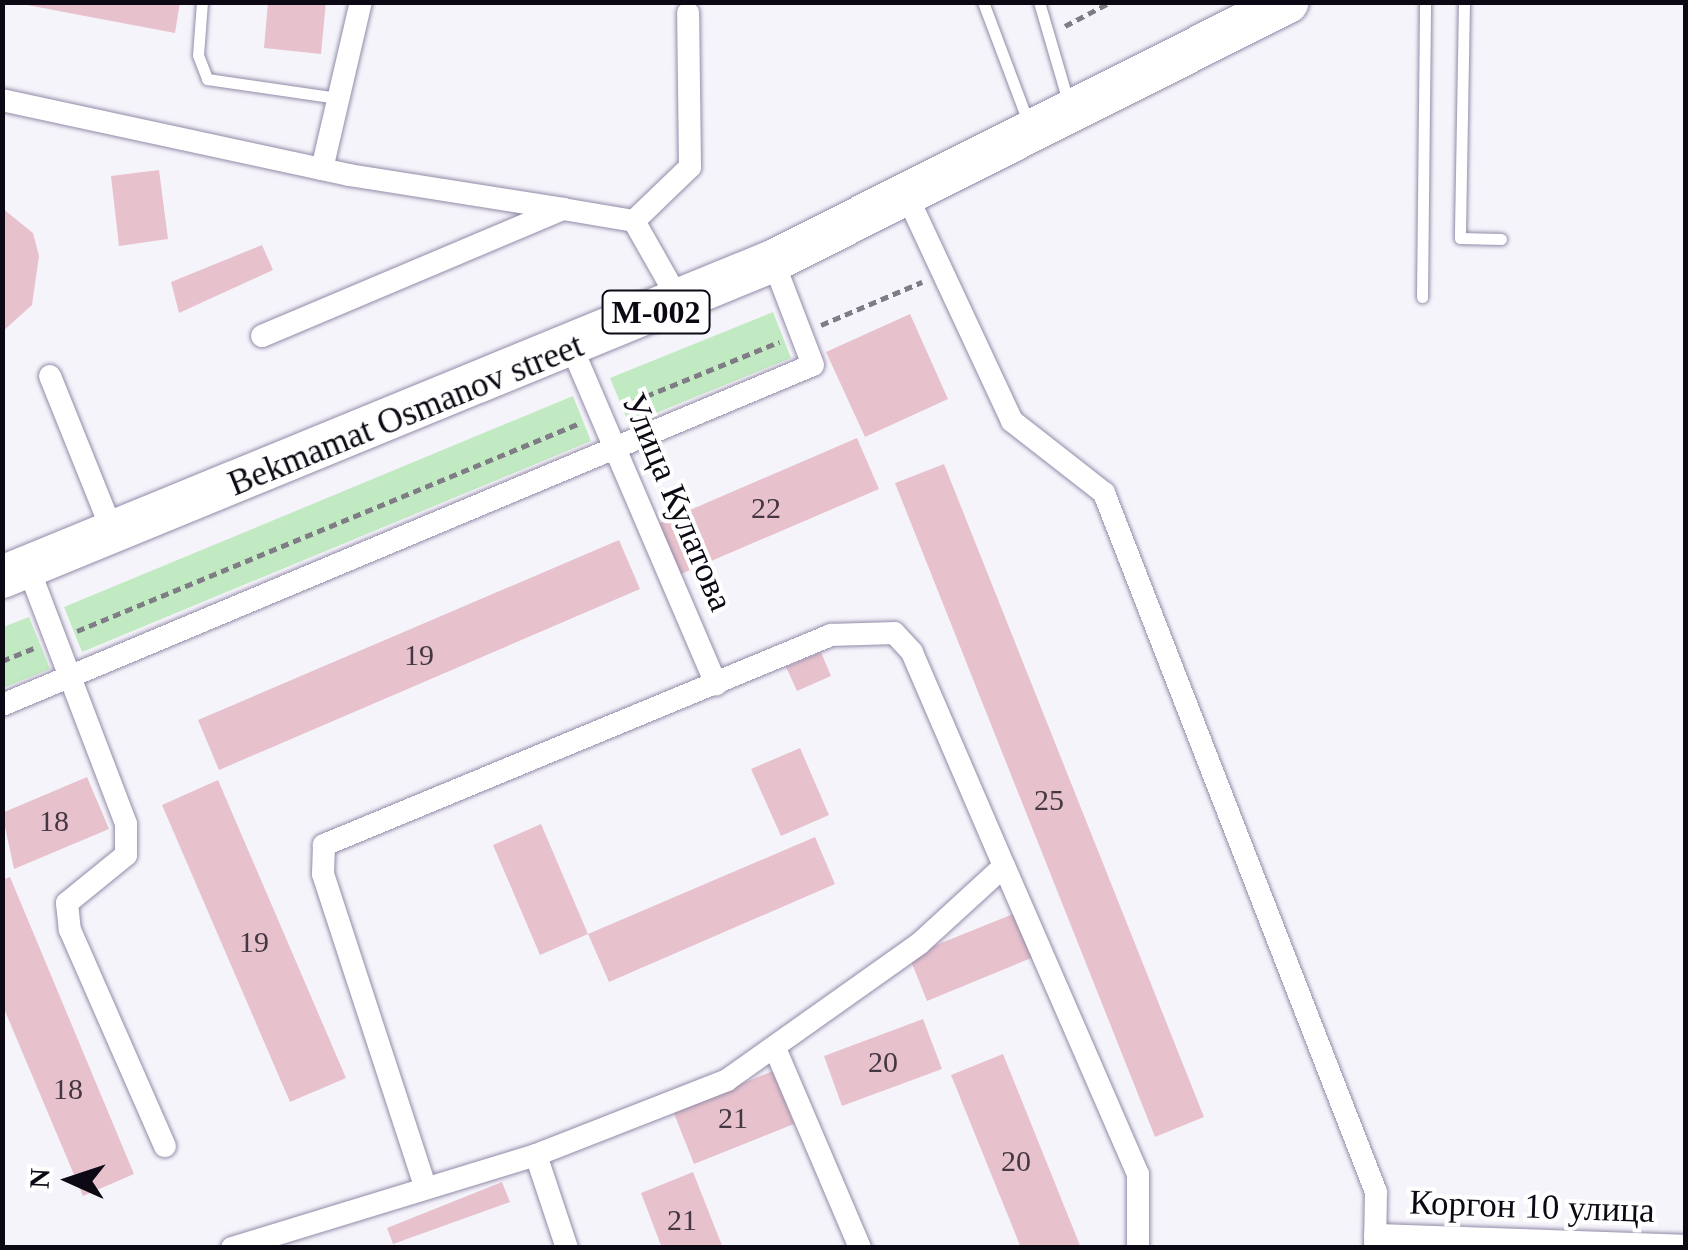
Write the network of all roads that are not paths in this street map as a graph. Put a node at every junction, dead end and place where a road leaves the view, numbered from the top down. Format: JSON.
{"nodes":[{"id":1,"x":202,"y":2,"type":"edge"},
{"id":2,"x":361,"y":2,"type":"edge"},
{"id":3,"x":982,"y":2,"type":"edge"},
{"id":4,"x":1039,"y":2,"type":"edge"},
{"id":5,"x":1288,"y":2,"type":"edge"},
{"id":6,"x":1425,"y":2,"type":"edge"},
{"id":7,"x":1464,"y":2,"type":"edge"},
{"id":8,"x":688,"y":13,"type":"dead end"},
{"id":9,"x":342,"y":99,"type":"junction"},
{"id":10,"x":2,"y":100,"type":"edge"},
{"id":11,"x":1072,"y":115,"type":"junction"},
{"id":12,"x":1033,"y":136,"type":"junction"},
{"id":13,"x":322,"y":169,"type":"junction"},
{"id":14,"x":909,"y":200,"type":"junction"},
{"id":15,"x":564,"y":209,"type":"junction"},
{"id":16,"x":634,"y":221,"type":"junction"},
{"id":17,"x":1501,"y":239,"type":"dead end"},
{"id":18,"x":773,"y":261,"type":"junction"},
{"id":19,"x":1422,"y":297,"type":"dead end"},
{"id":20,"x":680,"y":302,"type":"junction"},
{"id":21,"x":262,"y":336,"type":"dead end"},
{"id":22,"x":572,"y":348,"type":"junction"},
{"id":23,"x":50,"y":376,"type":"dead end"},
{"id":24,"x":617,"y":445,"type":"junction"},
{"id":25,"x":113,"y":533,"type":"junction"},
{"id":26,"x":15,"y":572,"type":"edge"},
{"id":27,"x":72,"y":676,"type":"junction"},
{"id":28,"x":716,"y":684,"type":"junction"},
{"id":29,"x":2,"y":705,"type":"edge"},
{"id":30,"x":1004,"y":866,"type":"junction"},
{"id":31,"x":777,"y":1053,"type":"junction"},
{"id":32,"x":165,"y":1146,"type":"dead end"},
{"id":33,"x":536,"y":1156,"type":"junction"},
{"id":34,"x":424,"y":1182,"type":"junction"},
{"id":35,"x":1375,"y":1242,"type":"edge"},
{"id":36,"x":1686,"y":1246,"type":"edge"},
{"id":37,"x":232,"y":1248,"type":"edge"},
{"id":38,"x":567,"y":1248,"type":"edge"},
{"id":39,"x":860,"y":1248,"type":"edge"},
{"id":40,"x":1138,"y":1248,"type":"edge"}],
"edges":[{"from":1,"to":9,"type":"lane"},
{"from":2,"to":9,"type":"street"},
{"from":3,"to":12,"type":"lane"},
{"from":4,"to":11,"type":"lane"},
{"from":5,"to":11,"type":"highway","name":"Bekmamat Osmanov street","number":"M-002"},
{"from":6,"to":19,"type":"lane"},
{"from":7,"to":17,"type":"lane"},
{"from":8,"to":16,"type":"street"},
{"from":9,"to":13,"type":"street"},
{"from":10,"to":13,"type":"street"},
{"from":11,"to":12,"type":"highway","name":"Bekmamat Osmanov street","number":"M-002"},
{"from":12,"to":14,"type":"highway","name":"Bekmamat Osmanov street","number":"M-002"},
{"from":13,"to":15,"type":"street"},
{"from":14,"to":18,"type":"highway","name":"Bekmamat Osmanov street","number":"M-002"},
{"from":14,"to":35,"type":"street"},
{"from":15,"to":16,"type":"street"},
{"from":15,"to":21,"type":"street"},
{"from":16,"to":20,"type":"street"},
{"from":18,"to":20,"type":"highway","name":"Bekmamat Osmanov street","number":"M-002"},
{"from":18,"to":24,"type":"street"},
{"from":20,"to":22,"type":"highway","name":"Bekmamat Osmanov street","number":"M-002"},
{"from":22,"to":24,"type":"street","name":"Улица Кулатова"},
{"from":22,"to":25,"type":"highway","name":"Bekmamat Osmanov street","number":"M-002"},
{"from":23,"to":25,"type":"street"},
{"from":24,"to":27,"type":"street"},
{"from":24,"to":28,"type":"street","name":"Улица Кулатова"},
{"from":25,"to":26,"type":"highway","name":"Bekmamat Osmanov street","number":"M-002"},
{"from":26,"to":27,"type":"street"},
{"from":27,"to":29,"type":"street"},
{"from":27,"to":32,"type":"street"},
{"from":28,"to":30,"type":"street"},
{"from":28,"to":34,"type":"street"},
{"from":30,"to":31,"type":"street"},
{"from":30,"to":40,"type":"street"},
{"from":31,"to":33,"type":"street"},
{"from":31,"to":39,"type":"street"},
{"from":33,"to":34,"type":"street"},
{"from":33,"to":38,"type":"street"},
{"from":34,"to":37,"type":"street"},
{"from":35,"to":36,"type":"street","name":"Коргон 10 улица"}]}
